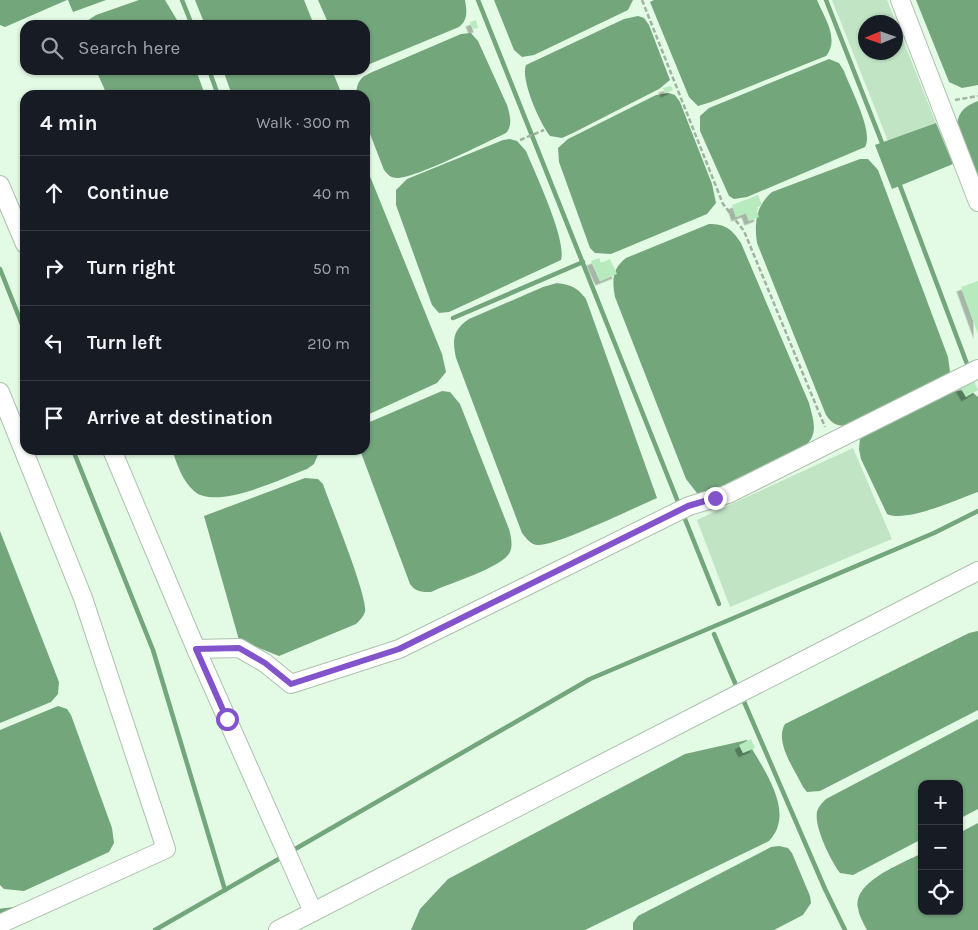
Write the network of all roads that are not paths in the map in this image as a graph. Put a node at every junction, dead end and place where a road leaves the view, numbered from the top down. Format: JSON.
{"nodes":[{"id":1,"x":900,"y":0,"type":"edge"},
{"id":2,"x":0,"y":184,"type":"edge"},
{"id":3,"x":978,"y":202,"type":"edge"},
{"id":4,"x":20,"y":232,"type":"edge"},
{"id":5,"x":978,"y":369,"type":"edge"},
{"id":6,"x":0,"y":392,"type":"edge"},
{"id":7,"x":20,"y":442,"type":"edge"},
{"id":8,"x":25,"y":455,"type":"edge"},
{"id":9,"x":114,"y":455,"type":"edge"},
{"id":10,"x":978,"y":571,"type":"edge"},
{"id":11,"x":196,"y":649,"type":"junction"},
{"id":12,"x":313,"y":912,"type":"junction"},
{"id":13,"x":0,"y":924,"type":"edge"},
{"id":14,"x":278,"y":930,"type":"edge"}],
"edges":[{"from":1,"to":3,"type":"lane"},
{"from":2,"to":4,"type":"lane"},
{"from":5,"to":11,"type":"lane"},
{"from":6,"to":7,"type":"lane"},
{"from":8,"to":13,"type":"lane"},
{"from":9,"to":11,"type":"lane"},
{"from":10,"to":12,"type":"lane"},
{"from":11,"to":12,"type":"lane"},
{"from":12,"to":14,"type":"lane"}]}
